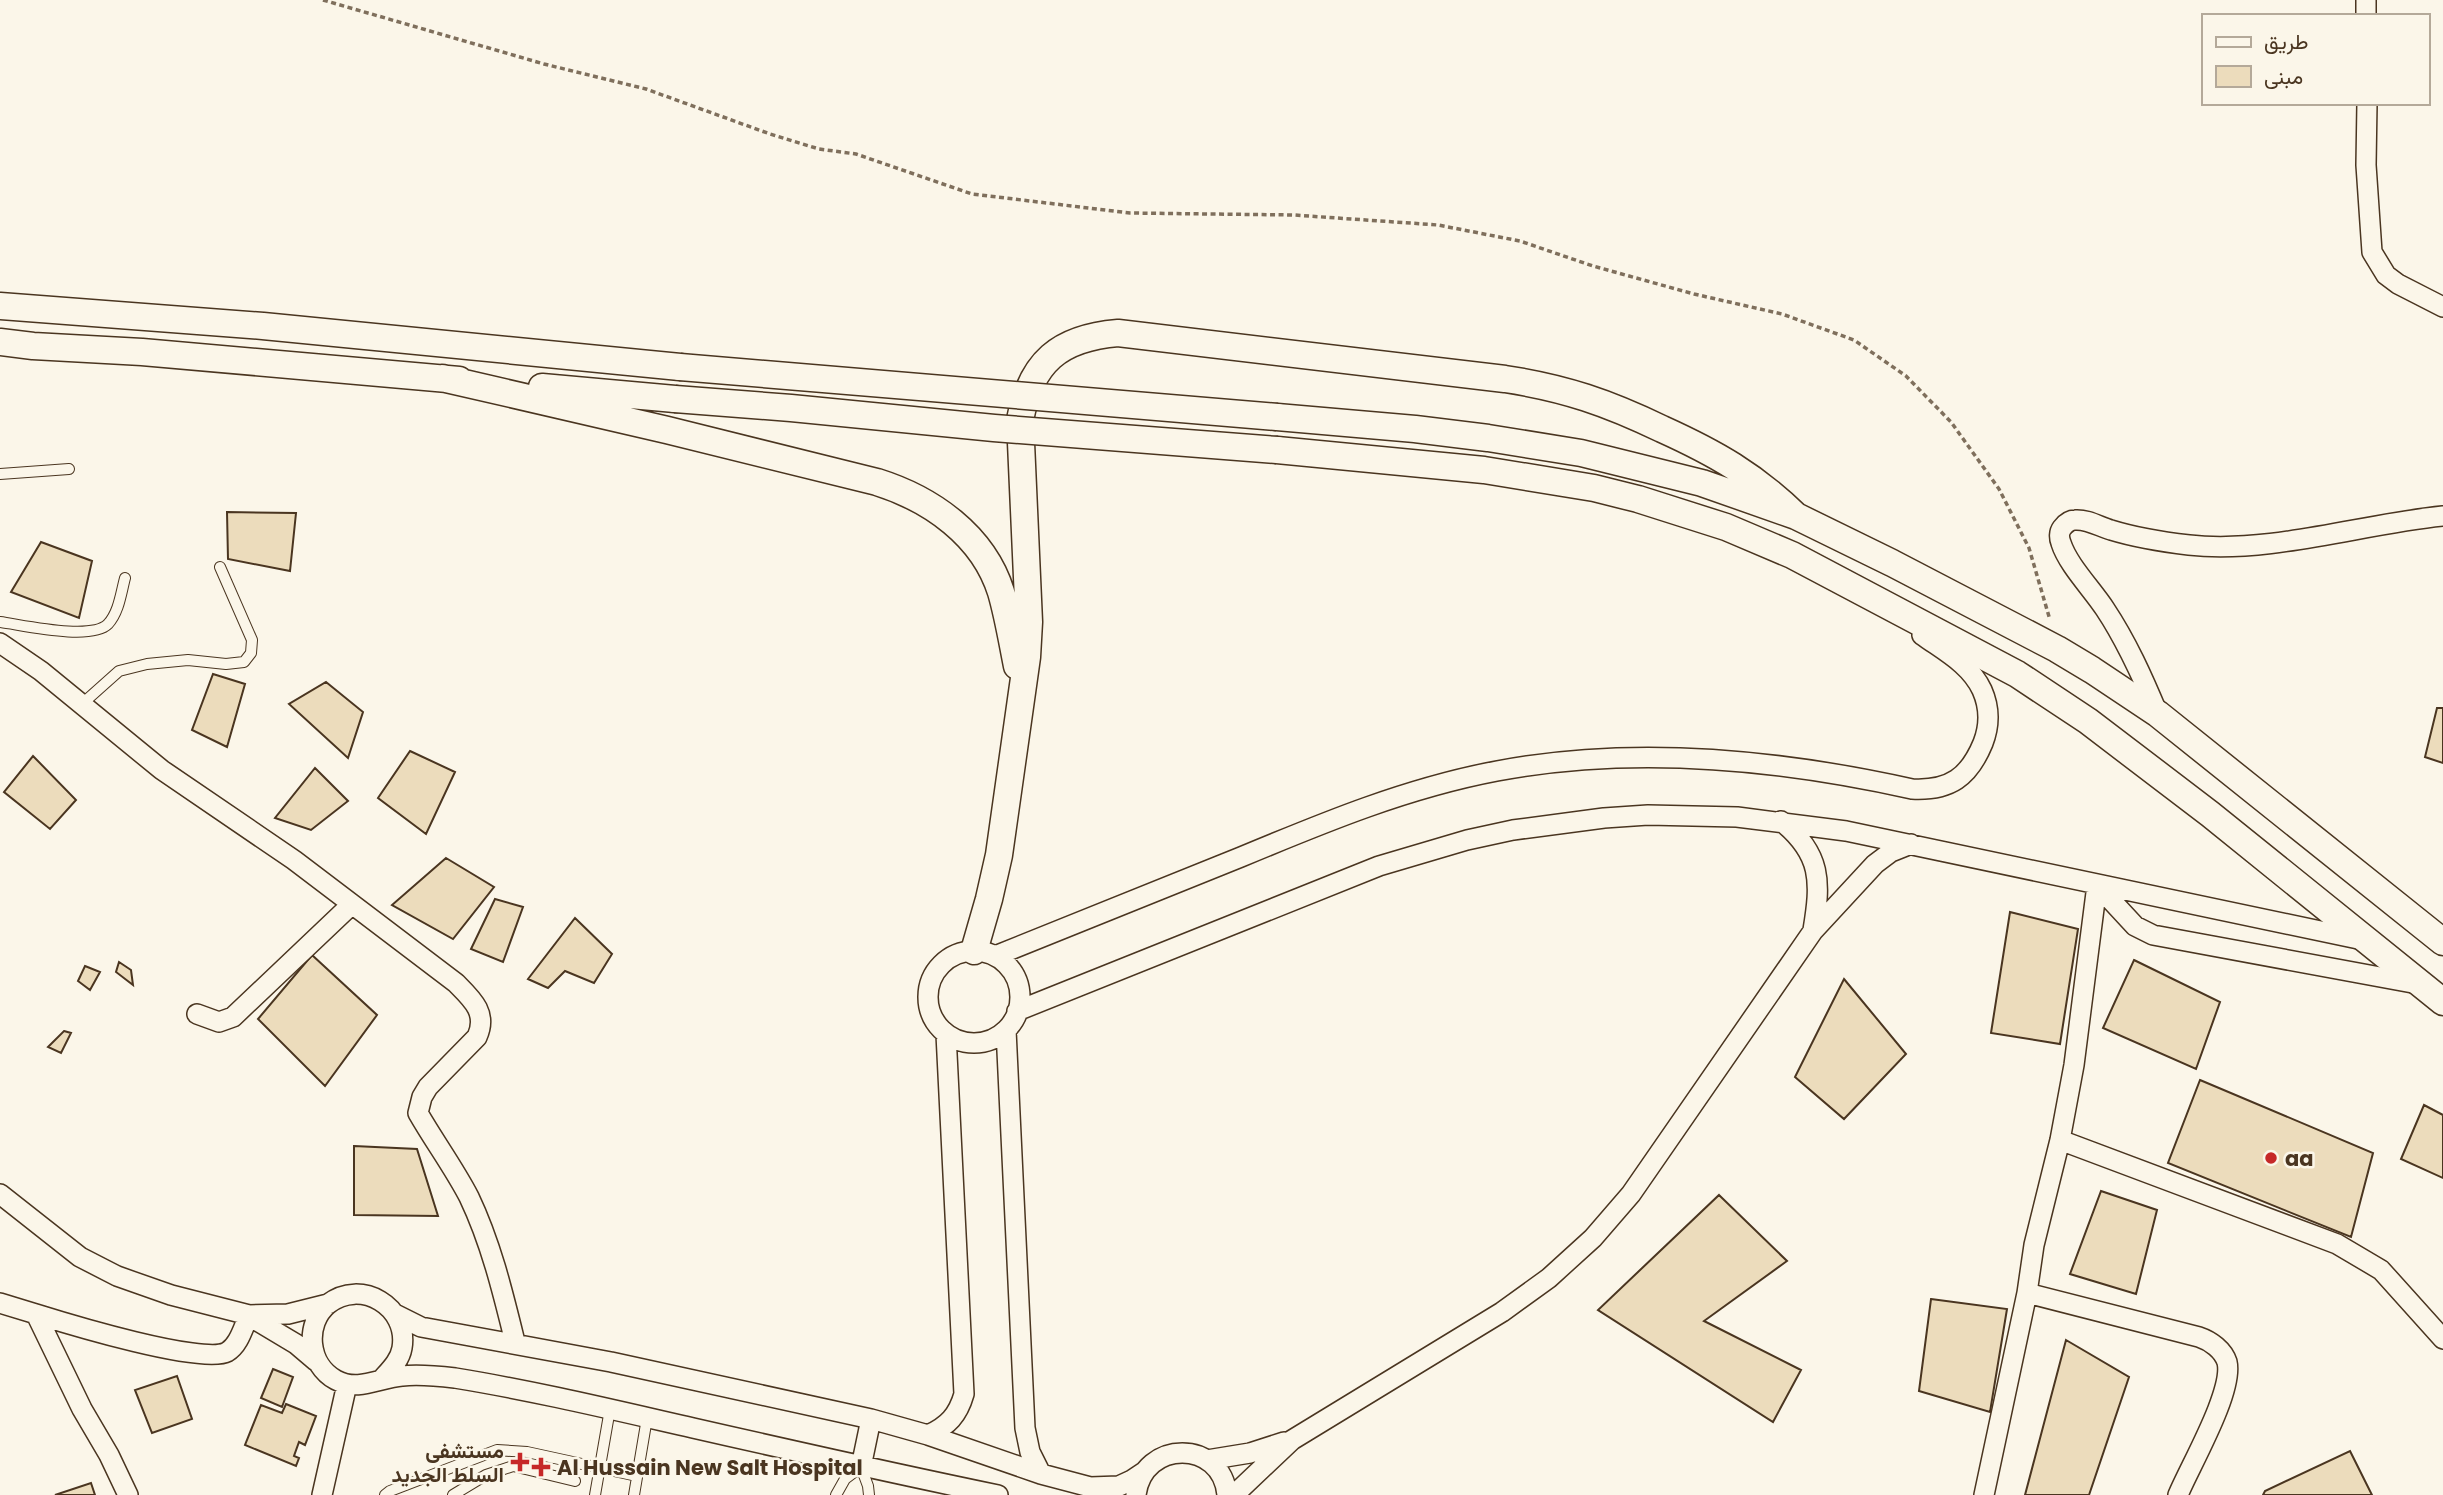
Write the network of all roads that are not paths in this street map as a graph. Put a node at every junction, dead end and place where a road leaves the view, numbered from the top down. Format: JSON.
{"nodes":[{"id":1,"x":2367,"y":105,"type":"edge"},
{"id":2,"x":0,"y":306,"type":"edge"},
{"id":3,"x":2443,"y":307,"type":"edge"},
{"id":4,"x":0,"y":342,"type":"edge"},
{"id":5,"x":442,"y":379,"type":"junction"},
{"id":6,"x":69,"y":469,"type":"dead end"},
{"id":7,"x":0,"y":474,"type":"edge"},
{"id":8,"x":1796,"y":516,"type":"junction"},
{"id":9,"x":2443,"y":516,"type":"edge"},
{"id":10,"x":220,"y":566,"type":"dead end"},
{"id":11,"x":125,"y":578,"type":"dead end"},
{"id":12,"x":1894,"y":608,"type":"junction"},
{"id":13,"x":0,"y":622,"type":"edge"},
{"id":14,"x":0,"y":643,"type":"edge"},
{"id":15,"x":1023,"y":693,"type":"junction"},
{"id":16,"x":82,"y":704,"type":"junction"},
{"id":17,"x":2158,"y":714,"type":"junction"},
{"id":18,"x":2237,"y":776,"type":"junction"},
{"id":19,"x":2210,"y":814,"type":"junction"},
{"id":20,"x":1781,"y":821,"type":"junction"},
{"id":21,"x":1910,"y":844,"type":"junction"},
{"id":22,"x":2097,"y":885,"type":"junction"},
{"id":23,"x":351,"y":905,"type":"junction"},
{"id":24,"x":1812,"y":931,"type":"junction"},
{"id":25,"x":2370,"y":941,"type":"junction"},
{"id":26,"x":2443,"y":942,"type":"edge"},
{"id":27,"x":984,"y":953,"type":"junction"},
{"id":28,"x":2419,"y":984,"type":"junction"},
{"id":29,"x":2443,"y":1002,"type":"edge"},
{"id":30,"x":1017,"y":1011,"type":"junction"},
{"id":31,"x":197,"y":1014,"type":"dead end"},
{"id":32,"x":1006,"y":1030,"type":"junction"},
{"id":33,"x":946,"y":1034,"type":"junction"},
{"id":34,"x":2060,"y":1140,"type":"junction"},
{"id":35,"x":0,"y":1194,"type":"edge"},
{"id":36,"x":2027,"y":1293,"type":"junction"},
{"id":37,"x":0,"y":1303,"type":"edge"},
{"id":38,"x":328,"y":1304,"type":"junction"},
{"id":39,"x":36,"y":1314,"type":"junction"},
{"id":40,"x":395,"y":1314,"type":"junction"},
{"id":41,"x":248,"y":1315,"type":"junction"},
{"id":42,"x":2443,"y":1339,"type":"edge"},
{"id":43,"x":514,"y":1342,"type":"junction"},
{"id":44,"x":316,"y":1361,"type":"junction"},
{"id":45,"x":383,"y":1378,"type":"junction"},
{"id":46,"x":346,"y":1384,"type":"junction"},
{"id":47,"x":610,"y":1409,"type":"junction"},
{"id":48,"x":647,"y":1418,"type":"junction"},
{"id":49,"x":871,"y":1419,"type":"junction"},
{"id":50,"x":929,"y":1435,"type":"junction"},
{"id":51,"x":1292,"y":1440,"type":"junction"},
{"id":52,"x":1207,"y":1460,"type":"junction"},
{"id":53,"x":861,"y":1466,"type":"junction"},
{"id":54,"x":600,"y":1468,"type":"junction"},
{"id":55,"x":1144,"y":1472,"type":"junction"},
{"id":56,"x":1041,"y":1474,"type":"junction"},
{"id":57,"x":637,"y":1476,"type":"junction"},
{"id":58,"x":575,"y":1481,"type":"dead end"},
{"id":59,"x":128,"y":1495,"type":"edge"},
{"id":60,"x":322,"y":1495,"type":"edge"},
{"id":61,"x":385,"y":1495,"type":"edge"},
{"id":62,"x":453,"y":1495,"type":"edge"},
{"id":63,"x":595,"y":1495,"type":"edge"},
{"id":64,"x":634,"y":1495,"type":"edge"},
{"id":65,"x":836,"y":1495,"type":"edge"},
{"id":66,"x":869,"y":1495,"type":"edge"},
{"id":67,"x":998,"y":1495,"type":"edge"},
{"id":68,"x":1136,"y":1495,"type":"edge"},
{"id":69,"x":1227,"y":1495,"type":"edge"},
{"id":70,"x":1234,"y":1495,"type":"edge"},
{"id":71,"x":1984,"y":1495,"type":"edge"},
{"id":72,"x":2178,"y":1495,"type":"edge"}],
"edges":[{"from":1,"to":3,"type":"street"},
{"from":2,"to":8,"type":"main road","bridge":true},
{"from":4,"to":5,"type":"main road"},
{"from":5,"to":12,"type":"main road","bridge":true},
{"from":5,"to":15,"type":"main road"},
{"from":6,"to":7,"type":"lane"},
{"from":8,"to":15,"type":"main road"},
{"from":8,"to":17,"type":"main road"},
{"from":9,"to":17,"type":"street"},
{"from":10,"to":16,"type":"lane"},
{"from":11,"to":13,"type":"lane"},
{"from":12,"to":19,"type":"main road"},
{"from":12,"to":27,"type":"street"},
{"from":14,"to":16,"type":"street"},
{"from":15,"to":27,"type":"main road"},
{"from":16,"to":23,"type":"street"},
{"from":17,"to":18,"type":"main road"},
{"from":18,"to":19,"type":"main road"},
{"from":18,"to":26,"type":"main road"},
{"from":19,"to":25,"type":"main road"},
{"from":20,"to":21,"type":"street"},
{"from":20,"to":24,"type":"street"},
{"from":20,"to":30,"type":"street"},
{"from":21,"to":22,"type":"street"},
{"from":21,"to":24,"type":"street"},
{"from":22,"to":25,"type":"street"},
{"from":22,"to":28,"type":"street"},
{"from":22,"to":34,"type":"street"},
{"from":23,"to":31,"type":"street"},
{"from":23,"to":43,"type":"street"},
{"from":24,"to":51,"type":"street"},
{"from":25,"to":28,"type":"main road"},
{"from":27,"to":30,"type":"street"},
{"from":27,"to":33,"type":"street"},
{"from":28,"to":29,"type":"main road"},
{"from":30,"to":32,"type":"street"},
{"from":32,"to":33,"type":"street"},
{"from":32,"to":56,"type":"street"},
{"from":33,"to":50,"type":"street"},
{"from":34,"to":36,"type":"street"},
{"from":34,"to":42,"type":"street"},
{"from":35,"to":41,"type":"street"},
{"from":36,"to":71,"type":"street"},
{"from":36,"to":72,"type":"street"},
{"from":37,"to":39,"type":"street"},
{"from":38,"to":40,"type":"street"},
{"from":38,"to":41,"type":"street"},
{"from":38,"to":44,"type":"street"},
{"from":39,"to":41,"type":"street"},
{"from":39,"to":59,"type":"street"},
{"from":40,"to":43,"type":"street"},
{"from":40,"to":45,"type":"street"},
{"from":41,"to":44,"type":"street"},
{"from":43,"to":49,"type":"street"},
{"from":44,"to":46,"type":"street"},
{"from":45,"to":46,"type":"street"},
{"from":45,"to":47,"type":"street"},
{"from":46,"to":60,"type":"street"},
{"from":47,"to":48,"type":"street"},
{"from":47,"to":54,"type":"lane"},
{"from":48,"to":53,"type":"street"},
{"from":48,"to":57,"type":"lane"},
{"from":49,"to":50,"type":"street"},
{"from":49,"to":53,"type":"street"},
{"from":50,"to":56,"type":"street"},
{"from":51,"to":52,"type":"street"},
{"from":51,"to":70,"type":"street"},
{"from":52,"to":55,"type":"street"},
{"from":52,"to":69,"type":"street"},
{"from":53,"to":65,"type":"lane"},
{"from":53,"to":66,"type":"lane"},
{"from":53,"to":67,"type":"street"},
{"from":54,"to":57,"type":"lane"},
{"from":54,"to":61,"type":"lane"},
{"from":54,"to":63,"type":"lane"},
{"from":55,"to":56,"type":"street"},
{"from":55,"to":68,"type":"street"},
{"from":57,"to":64,"type":"lane"},
{"from":58,"to":62,"type":"lane"}]}
